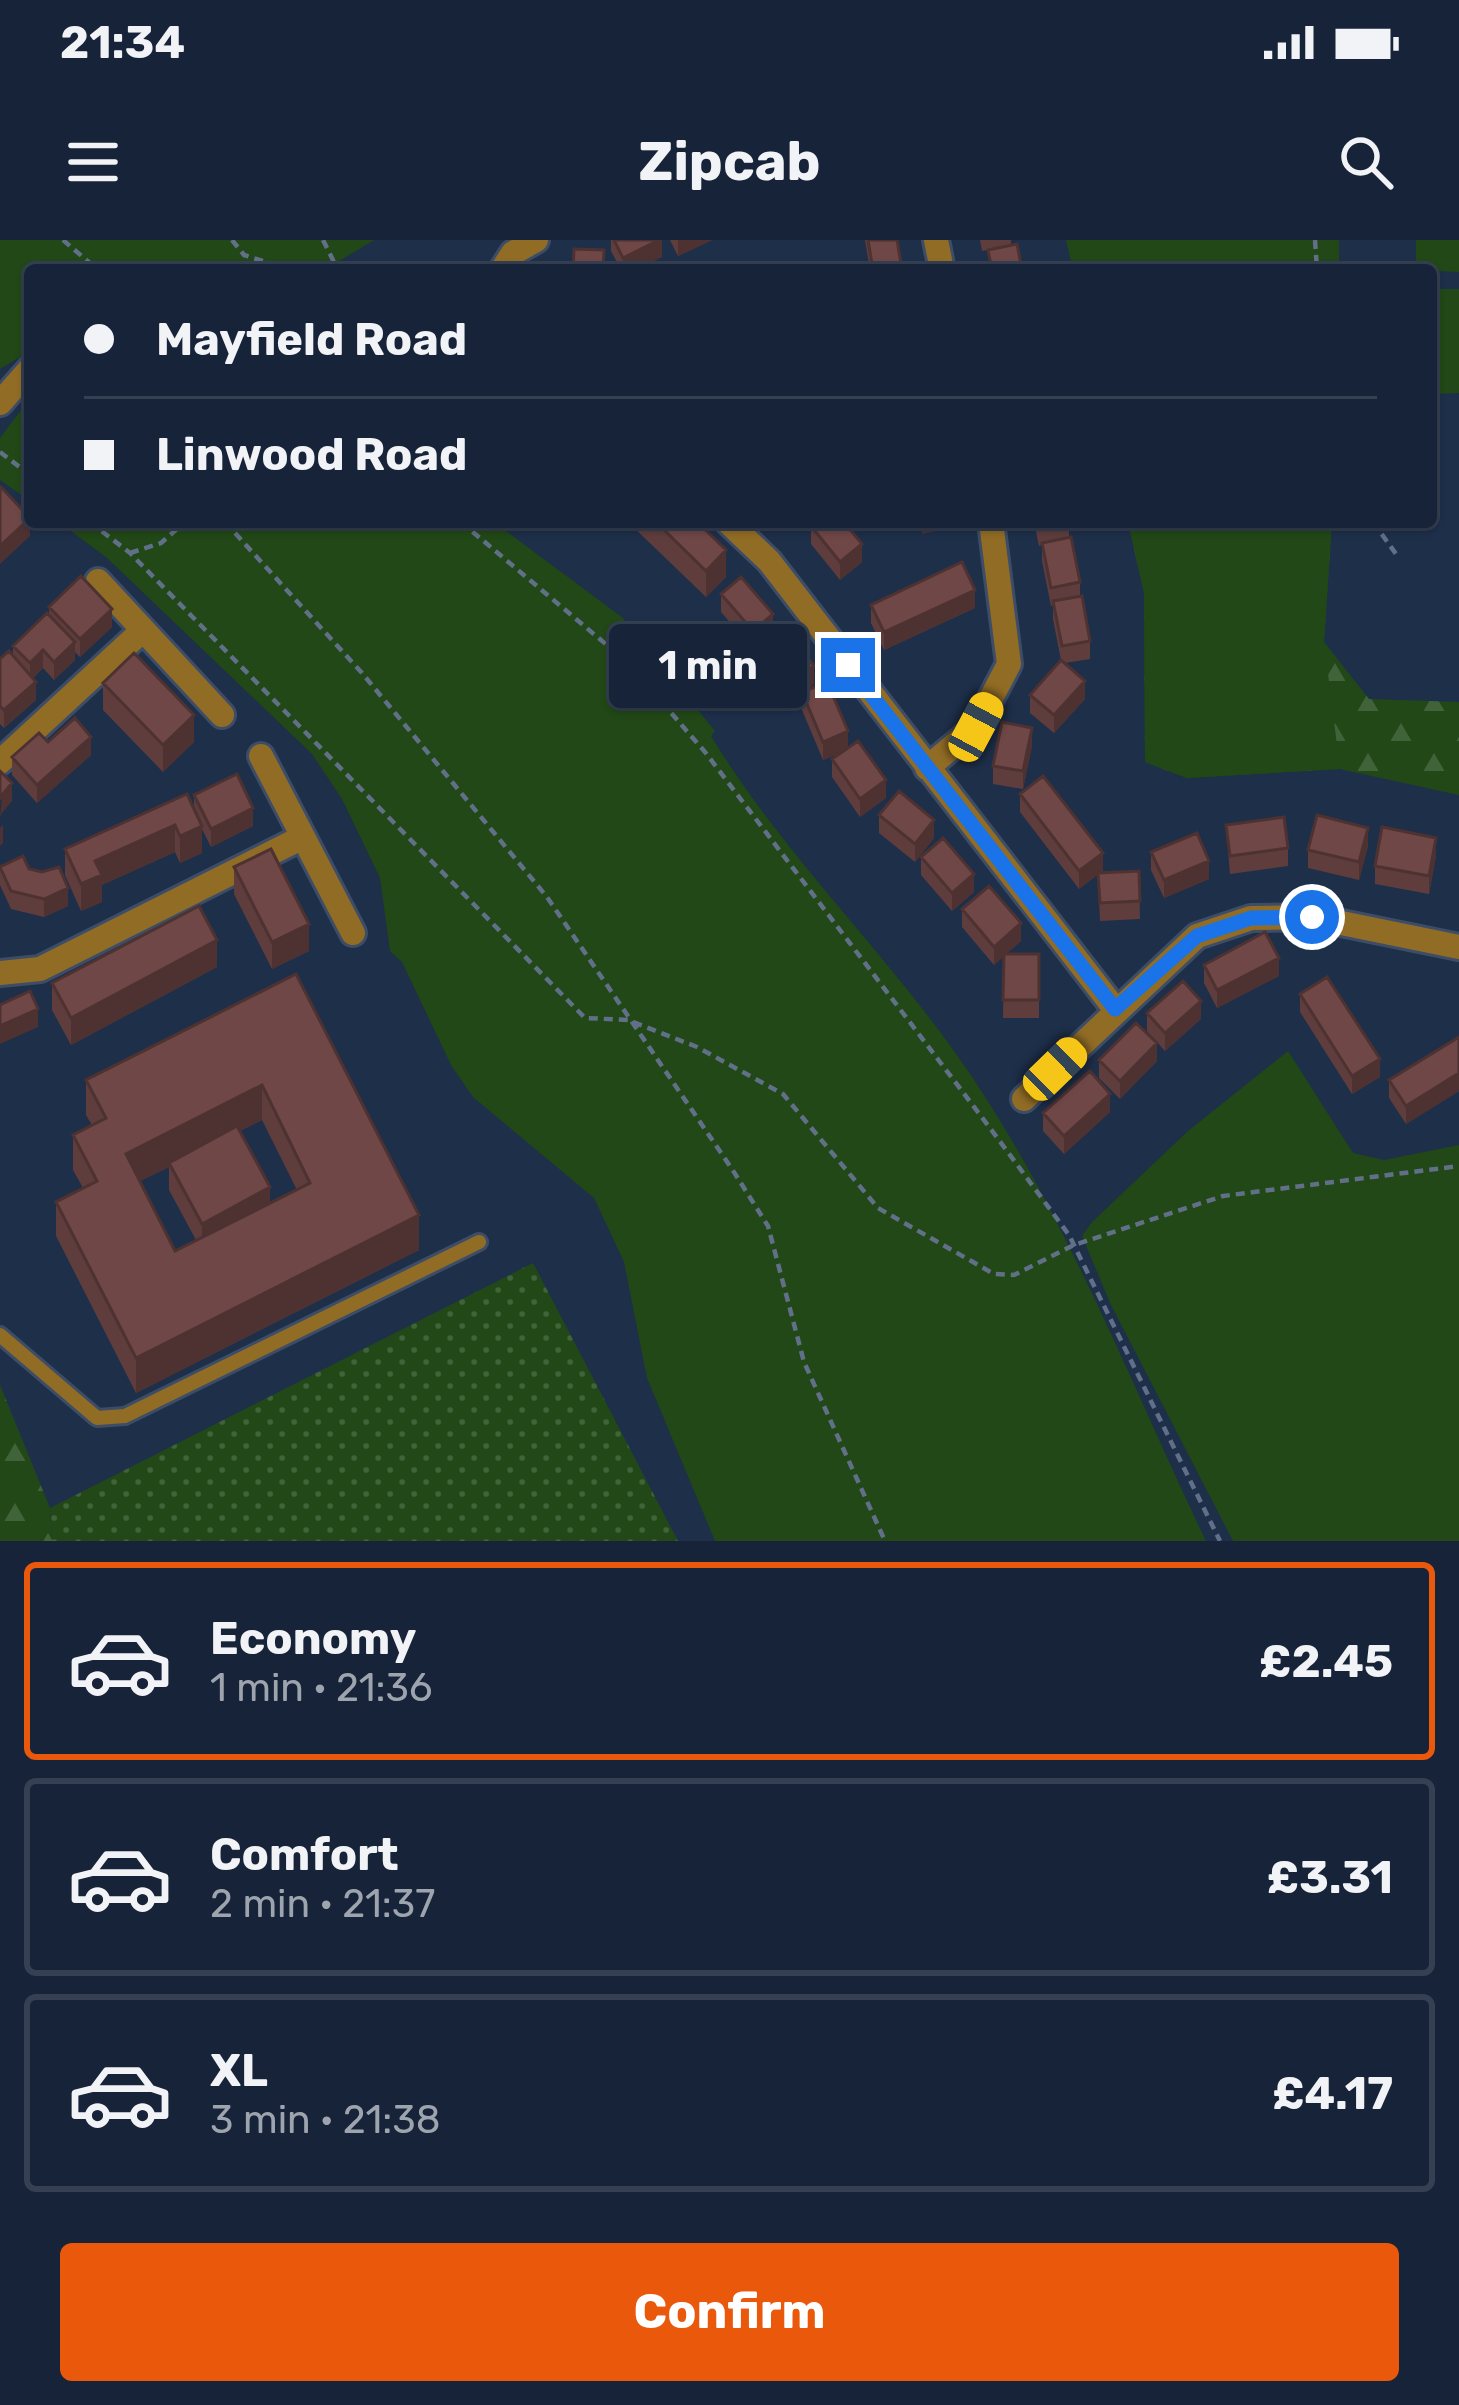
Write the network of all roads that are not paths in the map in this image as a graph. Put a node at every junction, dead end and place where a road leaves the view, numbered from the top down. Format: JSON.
{"nodes":[{"id":1,"x":536,"y":240,"type":"edge"},
{"id":2,"x":506,"y":264,"type":"edge"},
{"id":3,"x":24,"y":376,"type":"edge"},
{"id":4,"x":0,"y":403,"type":"edge"},
{"id":5,"x":734,"y":528,"type":"edge"},
{"id":6,"x":993,"y":528,"type":"edge"},
{"id":7,"x":98,"y":581,"type":"dead end"},
{"id":8,"x":143,"y":630,"type":"junction"},
{"id":9,"x":222,"y":715,"type":"dead end"},
{"id":10,"x":261,"y":756,"type":"dead end"},
{"id":11,"x":0,"y":762,"type":"edge"},
{"id":12,"x":927,"y":768,"type":"junction"},
{"id":13,"x":303,"y":837,"type":"junction"},
{"id":14,"x":353,"y":933,"type":"dead end"},
{"id":15,"x":1459,"y":947,"type":"edge"},
{"id":16,"x":0,"y":973,"type":"edge"},
{"id":17,"x":1115,"y":1009,"type":"junction"},
{"id":18,"x":1024,"y":1099,"type":"dead end"},
{"id":19,"x":478,"y":1242,"type":"dead end"},
{"id":20,"x":0,"y":1335,"type":"edge"}],
"edges":[{"from":1,"to":2,"type":"street"},
{"from":3,"to":4,"type":"street"},
{"from":5,"to":12,"type":"street"},
{"from":6,"to":12,"type":"street"},
{"from":7,"to":8,"type":"street"},
{"from":8,"to":9,"type":"street"},
{"from":8,"to":11,"type":"street"},
{"from":10,"to":13,"type":"street"},
{"from":12,"to":17,"type":"street"},
{"from":13,"to":14,"type":"street"},
{"from":13,"to":16,"type":"street"},
{"from":15,"to":17,"type":"street"},
{"from":17,"to":18,"type":"street"},
{"from":19,"to":20,"type":"lane"}]}
